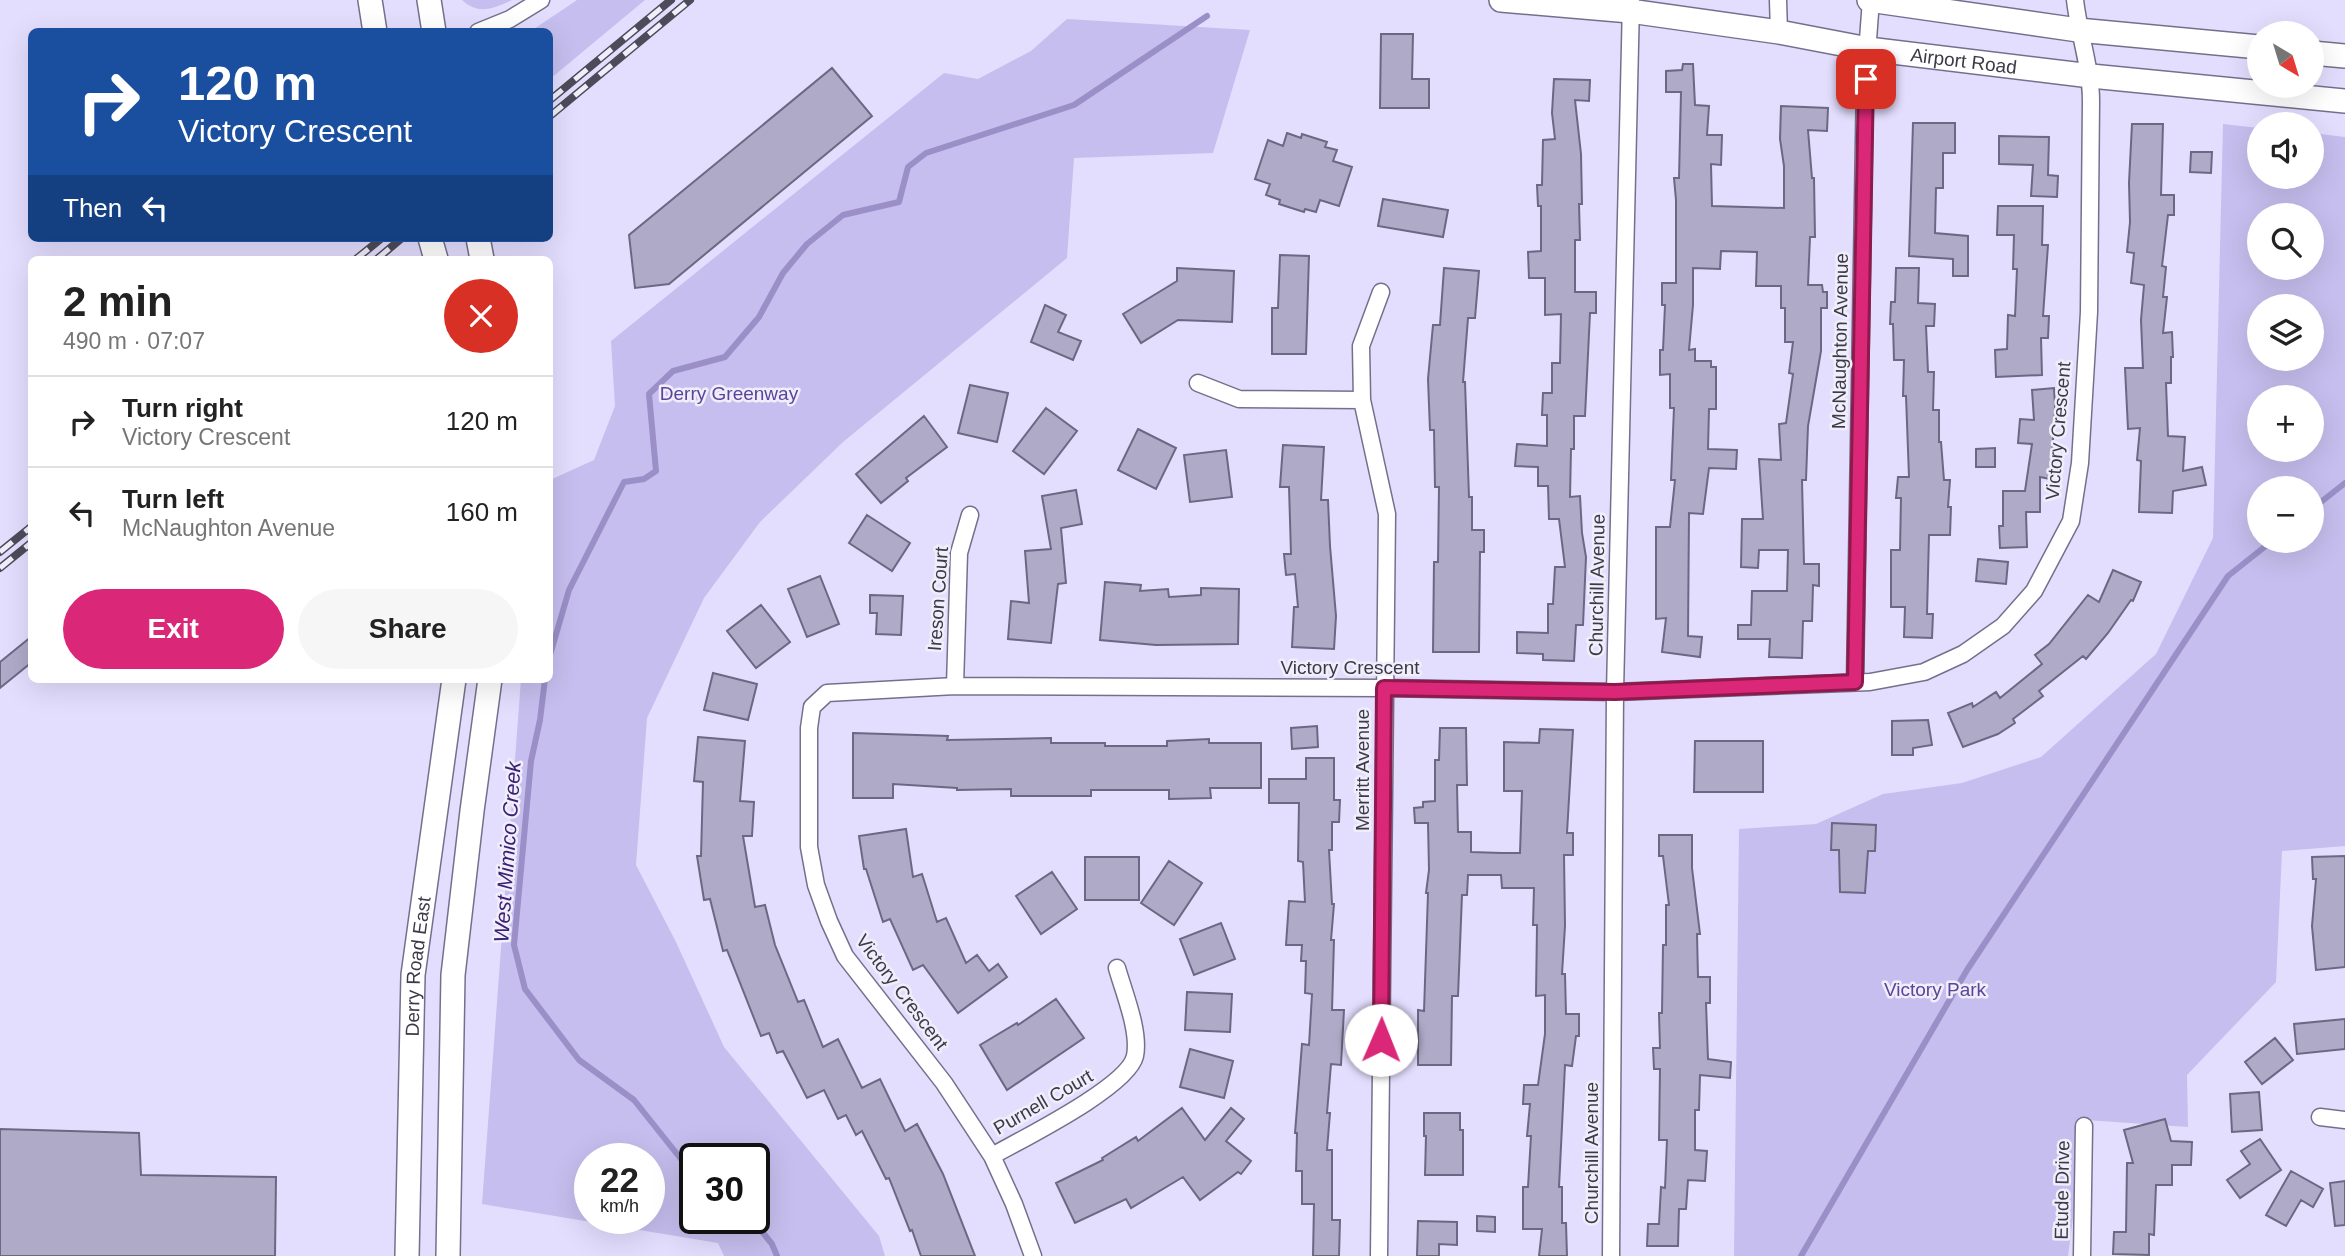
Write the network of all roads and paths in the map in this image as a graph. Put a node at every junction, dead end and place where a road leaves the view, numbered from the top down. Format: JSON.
{"nodes":[{"id":1,"x":370,"y":0,"type":"edge"},
{"id":2,"x":429,"y":0,"type":"edge"},
{"id":3,"x":541,"y":0,"type":"edge"},
{"id":4,"x":1501,"y":0,"type":"edge"},
{"id":5,"x":1778,"y":0,"type":"edge"},
{"id":6,"x":1870,"y":0,"type":"edge"},
{"id":7,"x":2076,"y":0,"type":"edge"},
{"id":8,"x":1630,"y":6,"type":"edge"},
{"id":9,"x":374,"y":28,"type":"edge"},
{"id":10,"x":433,"y":28,"type":"edge"},
{"id":11,"x":488,"y":28,"type":"edge"},
{"id":12,"x":2078,"y":30,"type":"junction"},
{"id":13,"x":1779,"y":32,"type":"junction"},
{"id":14,"x":2247,"y":46,"type":"edge"},
{"id":15,"x":1868,"y":49,"type":"junction"},
{"id":16,"x":2324,"y":53,"type":"edge"},
{"id":17,"x":2345,"y":56,"type":"edge"},
{"id":18,"x":2091,"y":76,"type":"junction"},
{"id":19,"x":2345,"y":101,"type":"edge"},
{"id":20,"x":1381,"y":292,"type":"dead end"},
{"id":21,"x":1198,"y":383,"type":"dead end"},
{"id":22,"x":1362,"y":400,"type":"junction"},
{"id":23,"x":970,"y":514,"type":"dead end"},
{"id":24,"x":1855,"y":682,"type":"junction"},
{"id":25,"x":453,"y":683,"type":"edge"},
{"id":26,"x":489,"y":683,"type":"edge"},
{"id":27,"x":955,"y":686,"type":"junction"},
{"id":28,"x":1384,"y":688,"type":"junction"},
{"id":29,"x":1615,"y":692,"type":"junction"},
{"id":30,"x":1117,"y":968,"type":"dead end"},
{"id":31,"x":2320,"y":1116,"type":"dead end"},
{"id":32,"x":2345,"y":1120,"type":"edge"},
{"id":33,"x":2084,"y":1126,"type":"dead end"},
{"id":34,"x":992,"y":1156,"type":"junction"},
{"id":35,"x":407,"y":1256,"type":"edge"},
{"id":36,"x":448,"y":1256,"type":"edge"},
{"id":37,"x":1033,"y":1256,"type":"edge"},
{"id":38,"x":1379,"y":1256,"type":"edge"},
{"id":39,"x":1611,"y":1256,"type":"edge"},
{"id":40,"x":2082,"y":1256,"type":"edge"}],
"edges":[{"from":1,"to":9,"type":"main road"},
{"from":2,"to":10,"type":"main road"},
{"from":3,"to":11,"type":"street"},
{"from":4,"to":8,"type":"main road","name":"Airport Road"},
{"from":5,"to":13,"type":"street"},
{"from":6,"to":12,"type":"main road"},
{"from":6,"to":15,"type":"street","name":"McNaughton Avenue"},
{"from":7,"to":12,"type":"street","name":"Victory Crescent"},
{"from":8,"to":13,"type":"main road","name":"Airport Road"},
{"from":8,"to":29,"type":"street","name":"Churchill Avenue"},
{"from":12,"to":14,"type":"main road"},
{"from":12,"to":18,"type":"street","name":"Victory Crescent"},
{"from":13,"to":15,"type":"main road","name":"Airport Road"},
{"from":15,"to":18,"type":"main road","name":"Airport Road"},
{"from":15,"to":24,"type":"street","name":"McNaughton Avenue"},
{"from":16,"to":17,"type":"main road"},
{"from":18,"to":19,"type":"main road","name":"Airport Road"},
{"from":18,"to":24,"type":"street","name":"Victory Crescent"},
{"from":20,"to":22,"type":"street","name":"Merritt Avenue"},
{"from":21,"to":22,"type":"street"},
{"from":22,"to":28,"type":"street","name":"Merritt Avenue"},
{"from":23,"to":27,"type":"street","name":"Ireson Court"},
{"from":24,"to":29,"type":"street","name":"Victory Crescent"},
{"from":25,"to":35,"type":"main road","name":"Derry Road East"},
{"from":26,"to":36,"type":"main road","name":"Derry Road East"},
{"from":27,"to":28,"type":"street","name":"Victory Crescent"},
{"from":27,"to":34,"type":"street","name":"Victory Crescent"},
{"from":28,"to":29,"type":"street","name":"Victory Crescent"},
{"from":28,"to":38,"type":"street","name":"Merritt Avenue"},
{"from":29,"to":39,"type":"street","name":"Churchill Avenue"},
{"from":30,"to":34,"type":"street","name":"Purnell Court"},
{"from":31,"to":32,"type":"street"},
{"from":33,"to":40,"type":"street","name":"Etude Drive"},
{"from":34,"to":37,"type":"street","name":"Victory Crescent"}]}
